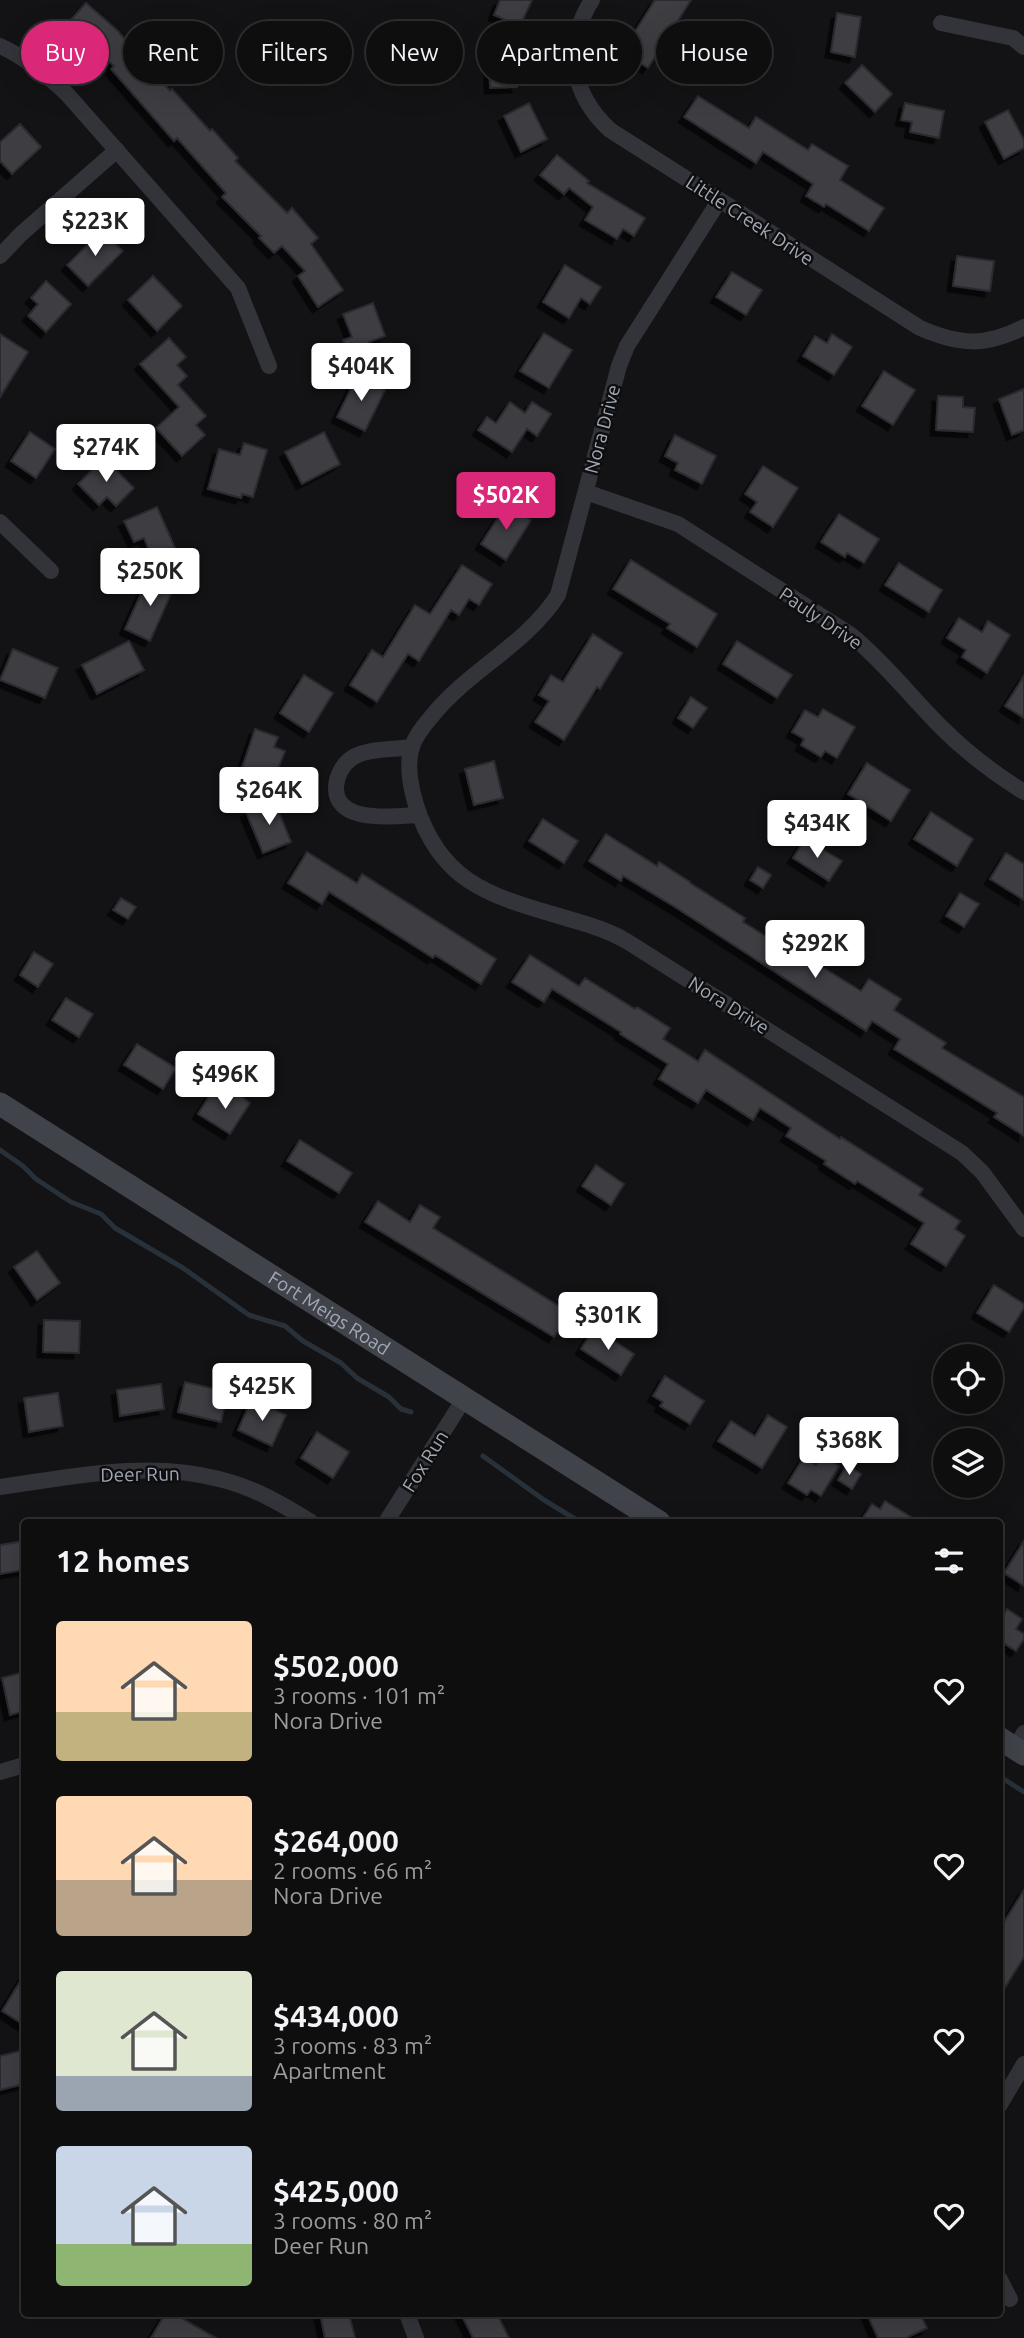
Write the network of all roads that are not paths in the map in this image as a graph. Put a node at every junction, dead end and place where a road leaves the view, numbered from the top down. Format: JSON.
{"nodes":[{"id":1,"x":592,"y":0,"type":"edge"},
{"id":2,"x":941,"y":23,"type":"dead end"},
{"id":3,"x":0,"y":46,"type":"edge"},
{"id":4,"x":1024,"y":47,"type":"edge"},
{"id":5,"x":117,"y":150,"type":"junction"},
{"id":6,"x":719,"y":201,"type":"junction"},
{"id":7,"x":0,"y":256,"type":"edge"},
{"id":8,"x":1024,"y":327,"type":"edge"},
{"id":9,"x":269,"y":366,"type":"dead end"},
{"id":10,"x":586,"y":492,"type":"junction"},
{"id":11,"x":0,"y":522,"type":"edge"},
{"id":12,"x":51,"y":571,"type":"dead end"},
{"id":13,"x":412,"y":747,"type":"junction"},
{"id":14,"x":1024,"y":792,"type":"edge"},
{"id":15,"x":419,"y":815,"type":"junction"},
{"id":16,"x":0,"y":1104,"type":"edge"},
{"id":17,"x":1024,"y":1229,"type":"edge"},
{"id":18,"x":464,"y":1399,"type":"junction"},
{"id":19,"x":0,"y":1487,"type":"edge"},
{"id":20,"x":306,"y":1519,"type":"edge"},
{"id":21,"x":388,"y":1519,"type":"edge"},
{"id":22,"x":654,"y":1519,"type":"edge"},
{"id":23,"x":21,"y":1766,"type":"edge"},
{"id":24,"x":0,"y":1772,"type":"edge"},
{"id":25,"x":1024,"y":2064,"type":"edge"},
{"id":26,"x":1003,"y":2099,"type":"edge"},
{"id":27,"x":1003,"y":2286,"type":"edge"},
{"id":28,"x":1010,"y":2299,"type":"dead end"},
{"id":29,"x":408,"y":2317,"type":"edge"},
{"id":30,"x":416,"y":2338,"type":"edge"}],
"edges":[{"from":1,"to":6,"type":"street","name":"Little Creek Drive"},
{"from":2,"to":4,"type":"street"},
{"from":3,"to":5,"type":"street"},
{"from":5,"to":7,"type":"street"},
{"from":5,"to":9,"type":"street"},
{"from":6,"to":8,"type":"street","name":"Little Creek Drive"},
{"from":6,"to":10,"type":"street","name":"Nora Drive"},
{"from":10,"to":13,"type":"street","name":"Nora Drive"},
{"from":10,"to":14,"type":"street","name":"Pauly Drive"},
{"from":11,"to":12,"type":"street"},
{"from":13,"to":15,"type":"street","name":"Nora Drive"},
{"from":13,"to":15,"type":"street"},
{"from":15,"to":17,"type":"street","name":"Nora Drive"},
{"from":16,"to":18,"type":"street","name":"Fort Meigs Road"},
{"from":18,"to":21,"type":"street","name":"Fox Run"},
{"from":18,"to":22,"type":"street","name":"Fort Meigs Road"},
{"from":19,"to":20,"type":"street","name":"Deer Run"},
{"from":23,"to":24,"type":"street"},
{"from":25,"to":26,"type":"street"},
{"from":27,"to":28,"type":"street"},
{"from":29,"to":30,"type":"street"}]}
